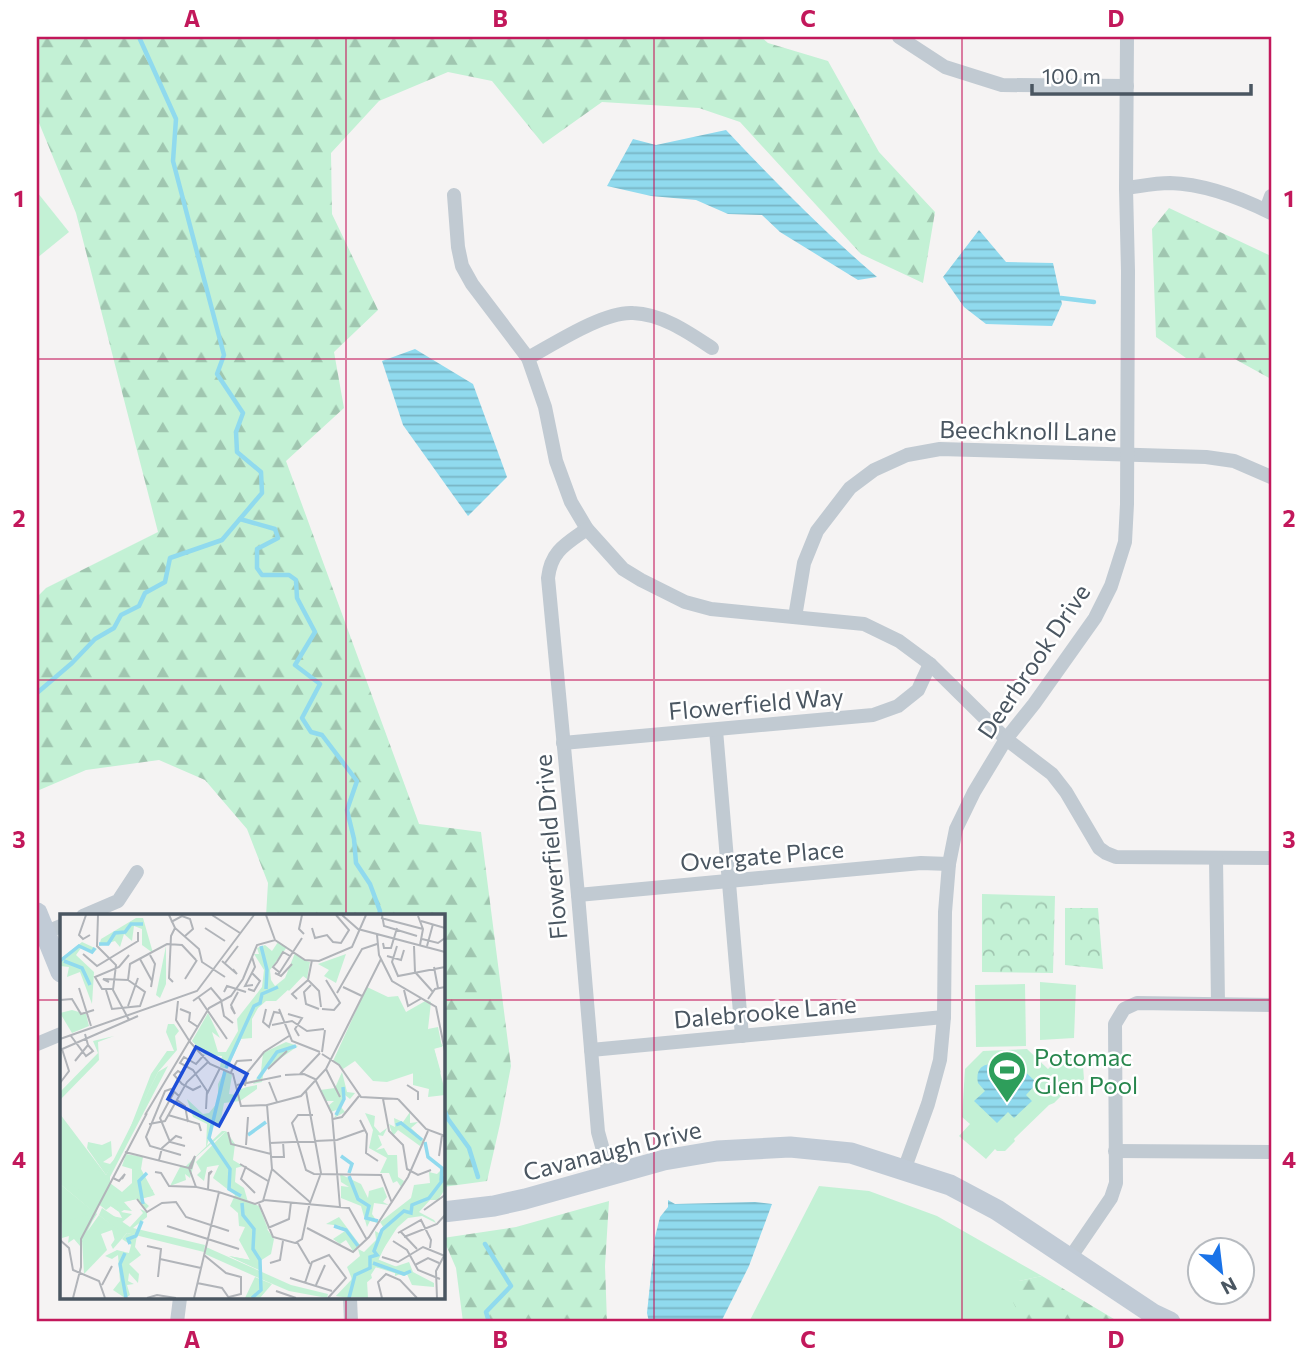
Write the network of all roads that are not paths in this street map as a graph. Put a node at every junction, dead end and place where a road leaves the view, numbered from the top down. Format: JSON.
{"nodes":[{"id":1,"x":899,"y":37,"type":"edge"},
{"id":2,"x":1127,"y":37,"type":"edge"},
{"id":3,"x":1127,"y":86,"type":"junction"},
{"id":4,"x":1126,"y":188,"type":"junction"},
{"id":5,"x":454,"y":195,"type":"dead end"},
{"id":6,"x":1271,"y":196,"type":"edge"},
{"id":7,"x":1268,"y":212,"type":"edge"},
{"id":8,"x":712,"y":348,"type":"dead end"},
{"id":9,"x":527,"y":358,"type":"junction"},
{"id":10,"x":1128,"y":455,"type":"junction"},
{"id":11,"x":1271,"y":477,"type":"edge"},
{"id":12,"x":587,"y":529,"type":"junction"},
{"id":13,"x":795,"y":617,"type":"junction"},
{"id":14,"x":930,"y":664,"type":"junction"},
{"id":15,"x":716,"y":730,"type":"junction"},
{"id":16,"x":1006,"y":739,"type":"junction"},
{"id":17,"x":563,"y":743,"type":"junction"},
{"id":18,"x":1216,"y":858,"type":"junction"},
{"id":19,"x":1271,"y":858,"type":"edge"},
{"id":20,"x":949,"y":864,"type":"junction"},
{"id":21,"x":137,"y":872,"type":"dead end"},
{"id":22,"x":728,"y":882,"type":"junction"},
{"id":23,"x":578,"y":895,"type":"junction"},
{"id":24,"x":88,"y":914,"type":"edge"},
{"id":25,"x":47,"y":924,"type":"edge"},
{"id":26,"x":60,"y":969,"type":"edge"},
{"id":27,"x":1218,"y":1004,"type":"junction"},
{"id":28,"x":1271,"y":1005,"type":"edge"},
{"id":29,"x":944,"y":1017,"type":"junction"},
{"id":30,"x":60,"y":1034,"type":"edge"},
{"id":31,"x":742,"y":1036,"type":"junction"},
{"id":32,"x":37,"y":1044,"type":"edge"},
{"id":33,"x":591,"y":1049,"type":"junction"},
{"id":34,"x":1115,"y":1151,"type":"junction"},
{"id":35,"x":1271,"y":1152,"type":"edge"},
{"id":36,"x":904,"y":1170,"type":"junction"},
{"id":37,"x":610,"y":1175,"type":"junction"},
{"id":38,"x":444,"y":1212,"type":"edge"},
{"id":39,"x":1070,"y":1258,"type":"junction"},
{"id":40,"x":180,"y":1300,"type":"edge"},
{"id":41,"x":350,"y":1300,"type":"edge"},
{"id":42,"x":177,"y":1322,"type":"edge"},
{"id":43,"x":351,"y":1322,"type":"edge"},
{"id":44,"x":1170,"y":1322,"type":"edge"}],
"edges":[{"from":1,"to":3,"type":"street"},
{"from":2,"to":3,"type":"street","name":"Deerbrook Drive"},
{"from":3,"to":4,"type":"street","name":"Deerbrook Drive"},
{"from":4,"to":7,"type":"street"},
{"from":4,"to":10,"type":"street","name":"Deerbrook Drive"},
{"from":5,"to":9,"type":"street"},
{"from":6,"to":7,"type":"street"},
{"from":8,"to":9,"type":"street"},
{"from":9,"to":12,"type":"street"},
{"from":10,"to":11,"type":"street","name":"Beechknoll Lane"},
{"from":10,"to":13,"type":"street","name":"Beechknoll Lane"},
{"from":10,"to":16,"type":"street","name":"Deerbrook Drive"},
{"from":12,"to":13,"type":"street"},
{"from":12,"to":17,"type":"street","name":"Flowerfield Drive"},
{"from":13,"to":14,"type":"street"},
{"from":14,"to":15,"type":"street","name":"Flowerfield Way"},
{"from":14,"to":16,"type":"street"},
{"from":15,"to":17,"type":"street","name":"Flowerfield Way"},
{"from":15,"to":22,"type":"street"},
{"from":16,"to":18,"type":"street"},
{"from":16,"to":20,"type":"street","name":"Deerbrook Drive"},
{"from":17,"to":23,"type":"street","name":"Flowerfield Drive"},
{"from":18,"to":19,"type":"street"},
{"from":18,"to":27,"type":"street"},
{"from":20,"to":22,"type":"street","name":"Overgate Place"},
{"from":20,"to":29,"type":"street","name":"Deerbrook Drive"},
{"from":21,"to":24,"type":"street"},
{"from":22,"to":23,"type":"street","name":"Overgate Place"},
{"from":22,"to":31,"type":"street"},
{"from":23,"to":33,"type":"street","name":"Flowerfield Drive"},
{"from":25,"to":26,"type":"street"},
{"from":27,"to":28,"type":"street"},
{"from":27,"to":34,"type":"street"},
{"from":29,"to":31,"type":"street","name":"Dalebrooke Lane"},
{"from":29,"to":36,"type":"street","name":"Deerbrook Drive"},
{"from":30,"to":32,"type":"street"},
{"from":31,"to":33,"type":"street","name":"Dalebrooke Lane"},
{"from":33,"to":37,"type":"street","name":"Flowerfield Drive"},
{"from":34,"to":35,"type":"street"},
{"from":34,"to":39,"type":"street"},
{"from":36,"to":37,"type":"street","name":"Cavanaugh Drive"},
{"from":36,"to":39,"type":"street","name":"Cavanaugh Drive"},
{"from":37,"to":38,"type":"street","name":"Cavanaugh Drive"},
{"from":39,"to":44,"type":"street","name":"Cavanaugh Drive"},
{"from":40,"to":42,"type":"street"},
{"from":41,"to":43,"type":"street"}]}
